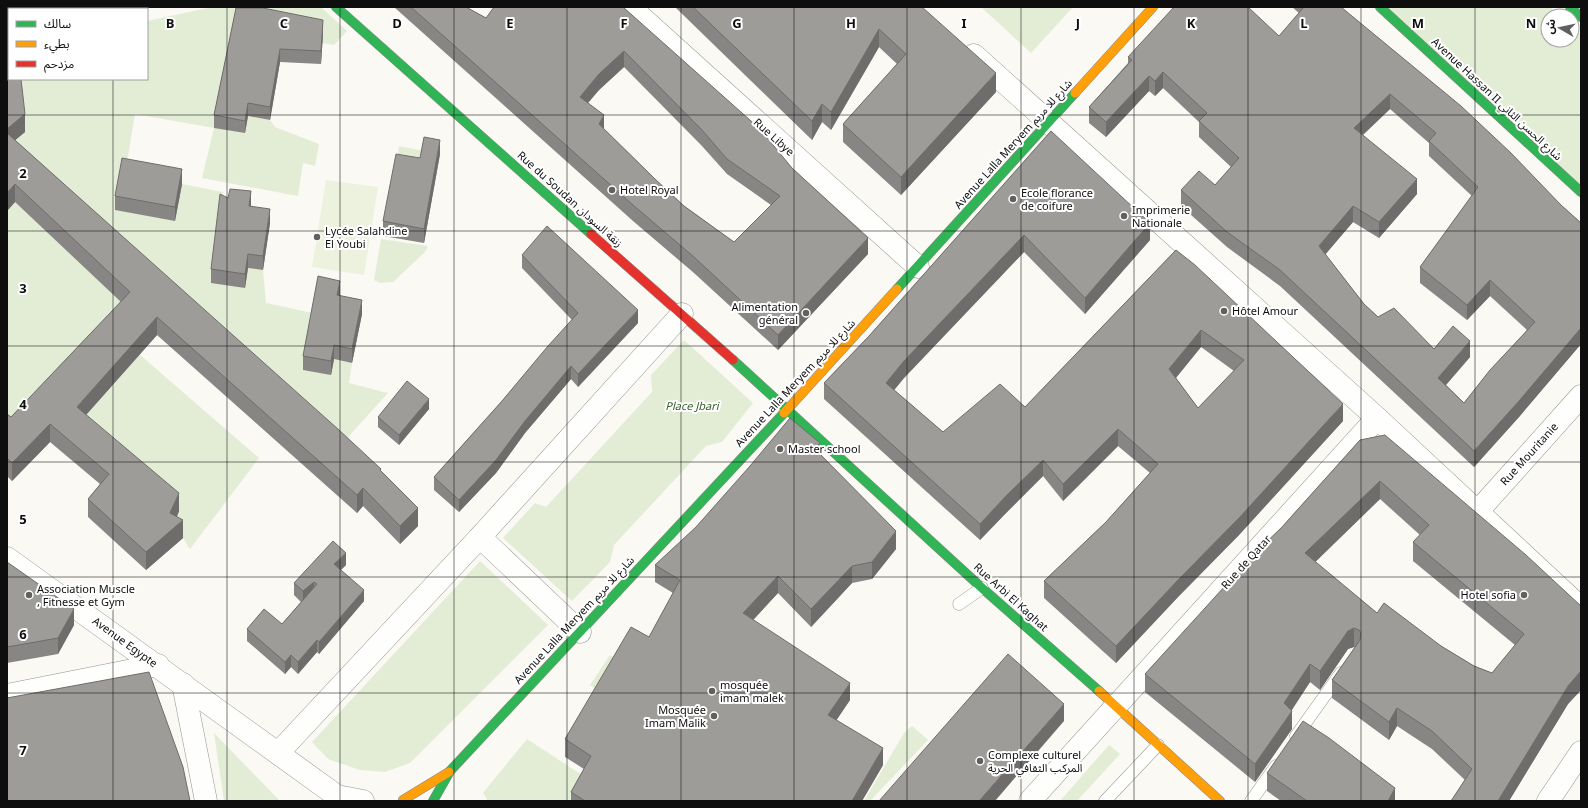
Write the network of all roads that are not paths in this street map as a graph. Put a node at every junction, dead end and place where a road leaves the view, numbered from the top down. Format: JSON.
{"nodes":[{"id":1,"x":336,"y":7,"type":"edge"},
{"id":2,"x":630,"y":7,"type":"edge"},
{"id":3,"x":1153,"y":7,"type":"edge"},
{"id":4,"x":1380,"y":7,"type":"edge"},
{"id":5,"x":1570,"y":7,"type":"edge"},
{"id":6,"x":1581,"y":17,"type":"edge"},
{"id":7,"x":960,"y":42,"type":"edge"},
{"id":8,"x":1048,"y":123,"type":"junction"},
{"id":9,"x":1581,"y":192,"type":"edge"},
{"id":10,"x":918,"y":267,"type":"junction"},
{"id":11,"x":682,"y":314,"type":"junction"},
{"id":12,"x":1581,"y":396,"type":"edge"},
{"id":13,"x":788,"y":409,"type":"junction"},
{"id":14,"x":1376,"y":418,"type":"junction"},
{"id":15,"x":1478,"y":511,"type":"junction"},
{"id":16,"x":480,"y":537,"type":"junction"},
{"id":17,"x":7,"y":558,"type":"edge"},
{"id":18,"x":982,"y":588,"type":"junction"},
{"id":19,"x":959,"y":604,"type":"dead end"},
{"id":20,"x":1581,"y":608,"type":"edge"},
{"id":21,"x":580,"y":632,"type":"junction"},
{"id":22,"x":1349,"y":661,"type":"edge"},
{"id":23,"x":158,"y":665,"type":"junction"},
{"id":24,"x":183,"y":684,"type":"junction"},
{"id":25,"x":7,"y":695,"type":"edge"},
{"id":26,"x":1116,"y":706,"type":"junction"},
{"id":27,"x":1291,"y":744,"type":"edge"},
{"id":28,"x":1158,"y":745,"type":"junction"},
{"id":29,"x":1581,"y":752,"type":"edge"},
{"id":30,"x":278,"y":753,"type":"junction"},
{"id":31,"x":1282,"y":756,"type":"edge"},
{"id":32,"x":450,"y":771,"type":"junction"},
{"id":33,"x":339,"y":798,"type":"edge"},
{"id":34,"x":391,"y":800,"type":"edge"},
{"id":35,"x":206,"y":801,"type":"edge"},
{"id":36,"x":363,"y":801,"type":"edge"},
{"id":37,"x":404,"y":801,"type":"edge"},
{"id":38,"x":433,"y":801,"type":"edge"},
{"id":39,"x":1030,"y":801,"type":"edge"},
{"id":40,"x":1105,"y":801,"type":"edge"},
{"id":41,"x":1220,"y":801,"type":"edge"},
{"id":42,"x":1251,"y":801,"type":"edge"},
{"id":43,"x":1548,"y":801,"type":"edge"}],
"edges":[{"from":1,"to":11,"type":"street","name":"Rue du Soudan زنقة السودان"},
{"from":2,"to":10,"type":"street","name":"Rue Libye"},
{"from":3,"to":8,"type":"street","name":"Avenue Lalla Meryem شارع للا مريم"},
{"from":4,"to":9,"type":"street","name":"Avenue Hassan II شارع الحسن الثاني"},
{"from":5,"to":6,"type":"street"},
{"from":7,"to":8,"type":"street"},
{"from":8,"to":10,"type":"street","name":"Avenue Lalla Meryem شارع للا مريم"},
{"from":8,"to":14,"type":"street"},
{"from":10,"to":13,"type":"street","name":"Avenue Lalla Meryem شارع للا مريم"},
{"from":11,"to":13,"type":"street","name":"Rue du Soudan زنقة السودان"},
{"from":11,"to":16,"type":"street"},
{"from":12,"to":15,"type":"street","name":"Rue Mouritanie"},
{"from":13,"to":18,"type":"street","name":"Rue Arbi El Kaghat"},
{"from":13,"to":21,"type":"street","name":"Avenue Lalla Meryem شارع للا مريم"},
{"from":14,"to":15,"type":"street"},
{"from":14,"to":26,"type":"street","name":"Rue de Qatar"},
{"from":15,"to":20,"type":"street"},
{"from":16,"to":21,"type":"street"},
{"from":16,"to":30,"type":"street"},
{"from":17,"to":23,"type":"street","name":"Avenue Egypte"},
{"from":18,"to":19,"type":"lane"},
{"from":18,"to":26,"type":"street","name":"Rue Arbi El Kaghat"},
{"from":21,"to":32,"type":"street","name":"Avenue Lalla Meryem شارع للا مريم"},
{"from":22,"to":27,"type":"lane"},
{"from":23,"to":24,"type":"street","name":"Avenue Egypte"},
{"from":23,"to":25,"type":"street"},
{"from":24,"to":30,"type":"street","name":"Avenue Egypte"},
{"from":24,"to":35,"type":"street"},
{"from":26,"to":28,"type":"street","name":"Rue Arbi El Kaghat"},
{"from":26,"to":39,"type":"street","name":"Rue de Qatar"},
{"from":28,"to":40,"type":"lane"},
{"from":28,"to":41,"type":"street","name":"Rue Arbi El Kaghat"},
{"from":29,"to":43,"type":"street"},
{"from":30,"to":33,"type":"street","name":"Avenue Egypte"},
{"from":31,"to":42,"type":"lane"},
{"from":32,"to":37,"type":"street","name":"Avenue Lalla Meryem شارع للا مريم"},
{"from":32,"to":38,"type":"street","name":"Avenue Lalla Meryem شارع للا مريم"},
{"from":33,"to":36,"type":"street","name":"Avenue Egypte"},
{"from":34,"to":37,"type":"street"}]}
